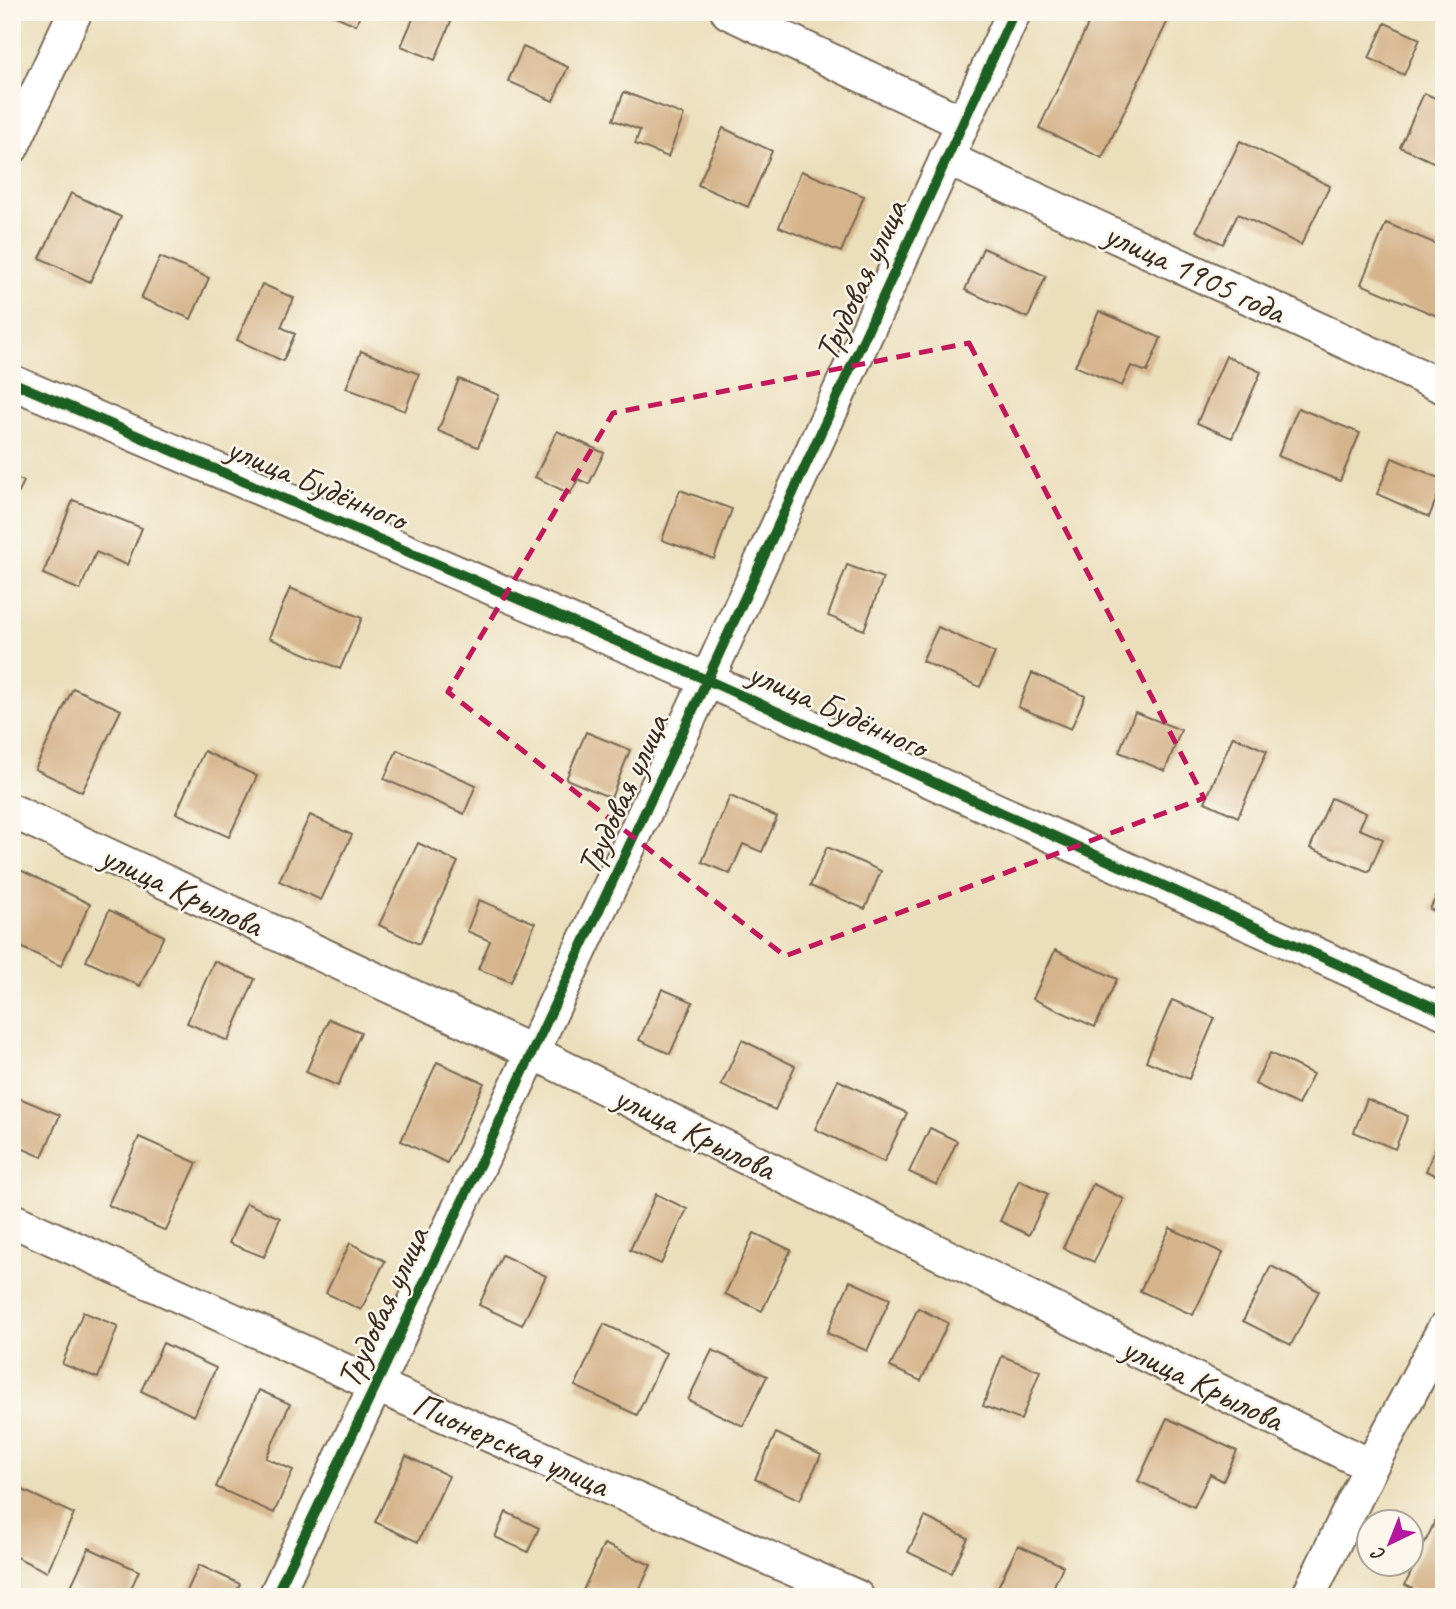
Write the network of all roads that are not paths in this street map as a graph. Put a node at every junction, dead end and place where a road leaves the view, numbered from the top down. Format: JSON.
{"nodes":[{"id":1,"x":75,"y":12,"type":"edge"},
{"id":2,"x":728,"y":12,"type":"edge"},
{"id":3,"x":1014,"y":12,"type":"edge"},
{"id":4,"x":962,"y":123,"type":"junction"},
{"id":5,"x":12,"y":147,"type":"edge"},
{"id":6,"x":946,"y":158,"type":"junction"},
{"id":7,"x":12,"y":382,"type":"edge"},
{"id":8,"x":1444,"y":387,"type":"edge"},
{"id":9,"x":707,"y":680,"type":"junction"},
{"id":10,"x":12,"y":811,"type":"edge"},
{"id":11,"x":1444,"y":1012,"type":"edge"},
{"id":12,"x":532,"y":1052,"type":"junction"},
{"id":13,"x":12,"y":1220,"type":"edge"},
{"id":14,"x":1444,"y":1329,"type":"edge"},
{"id":15,"x":376,"y":1385,"type":"junction"},
{"id":16,"x":1371,"y":1466,"type":"junction"},
{"id":17,"x":275,"y":1597,"type":"edge"},
{"id":18,"x":857,"y":1597,"type":"edge"},
{"id":19,"x":1308,"y":1597,"type":"edge"}],
"edges":[{"from":1,"to":5,"type":"street"},
{"from":2,"to":4,"type":"street"},
{"from":3,"to":4,"type":"street","name":"Трудовая улица"},
{"from":4,"to":6,"type":"street","name":"Трудовая улица"},
{"from":6,"to":8,"type":"street","name":"улица 1905 года"},
{"from":6,"to":9,"type":"street","name":"Трудовая улица"},
{"from":7,"to":9,"type":"street","name":"улица Будённого"},
{"from":9,"to":11,"type":"street","name":"улица Будённого"},
{"from":9,"to":12,"type":"street","name":"Трудовая улица"},
{"from":10,"to":12,"type":"street","name":"улица Крылова"},
{"from":12,"to":15,"type":"street","name":"Трудовая улица"},
{"from":12,"to":16,"type":"street","name":"улица Крылова"},
{"from":13,"to":15,"type":"street","name":"Пионерская улица"},
{"from":14,"to":16,"type":"street"},
{"from":15,"to":17,"type":"street","name":"Трудовая улица"},
{"from":15,"to":18,"type":"street","name":"Пионерская улица"},
{"from":16,"to":19,"type":"street"}]}
